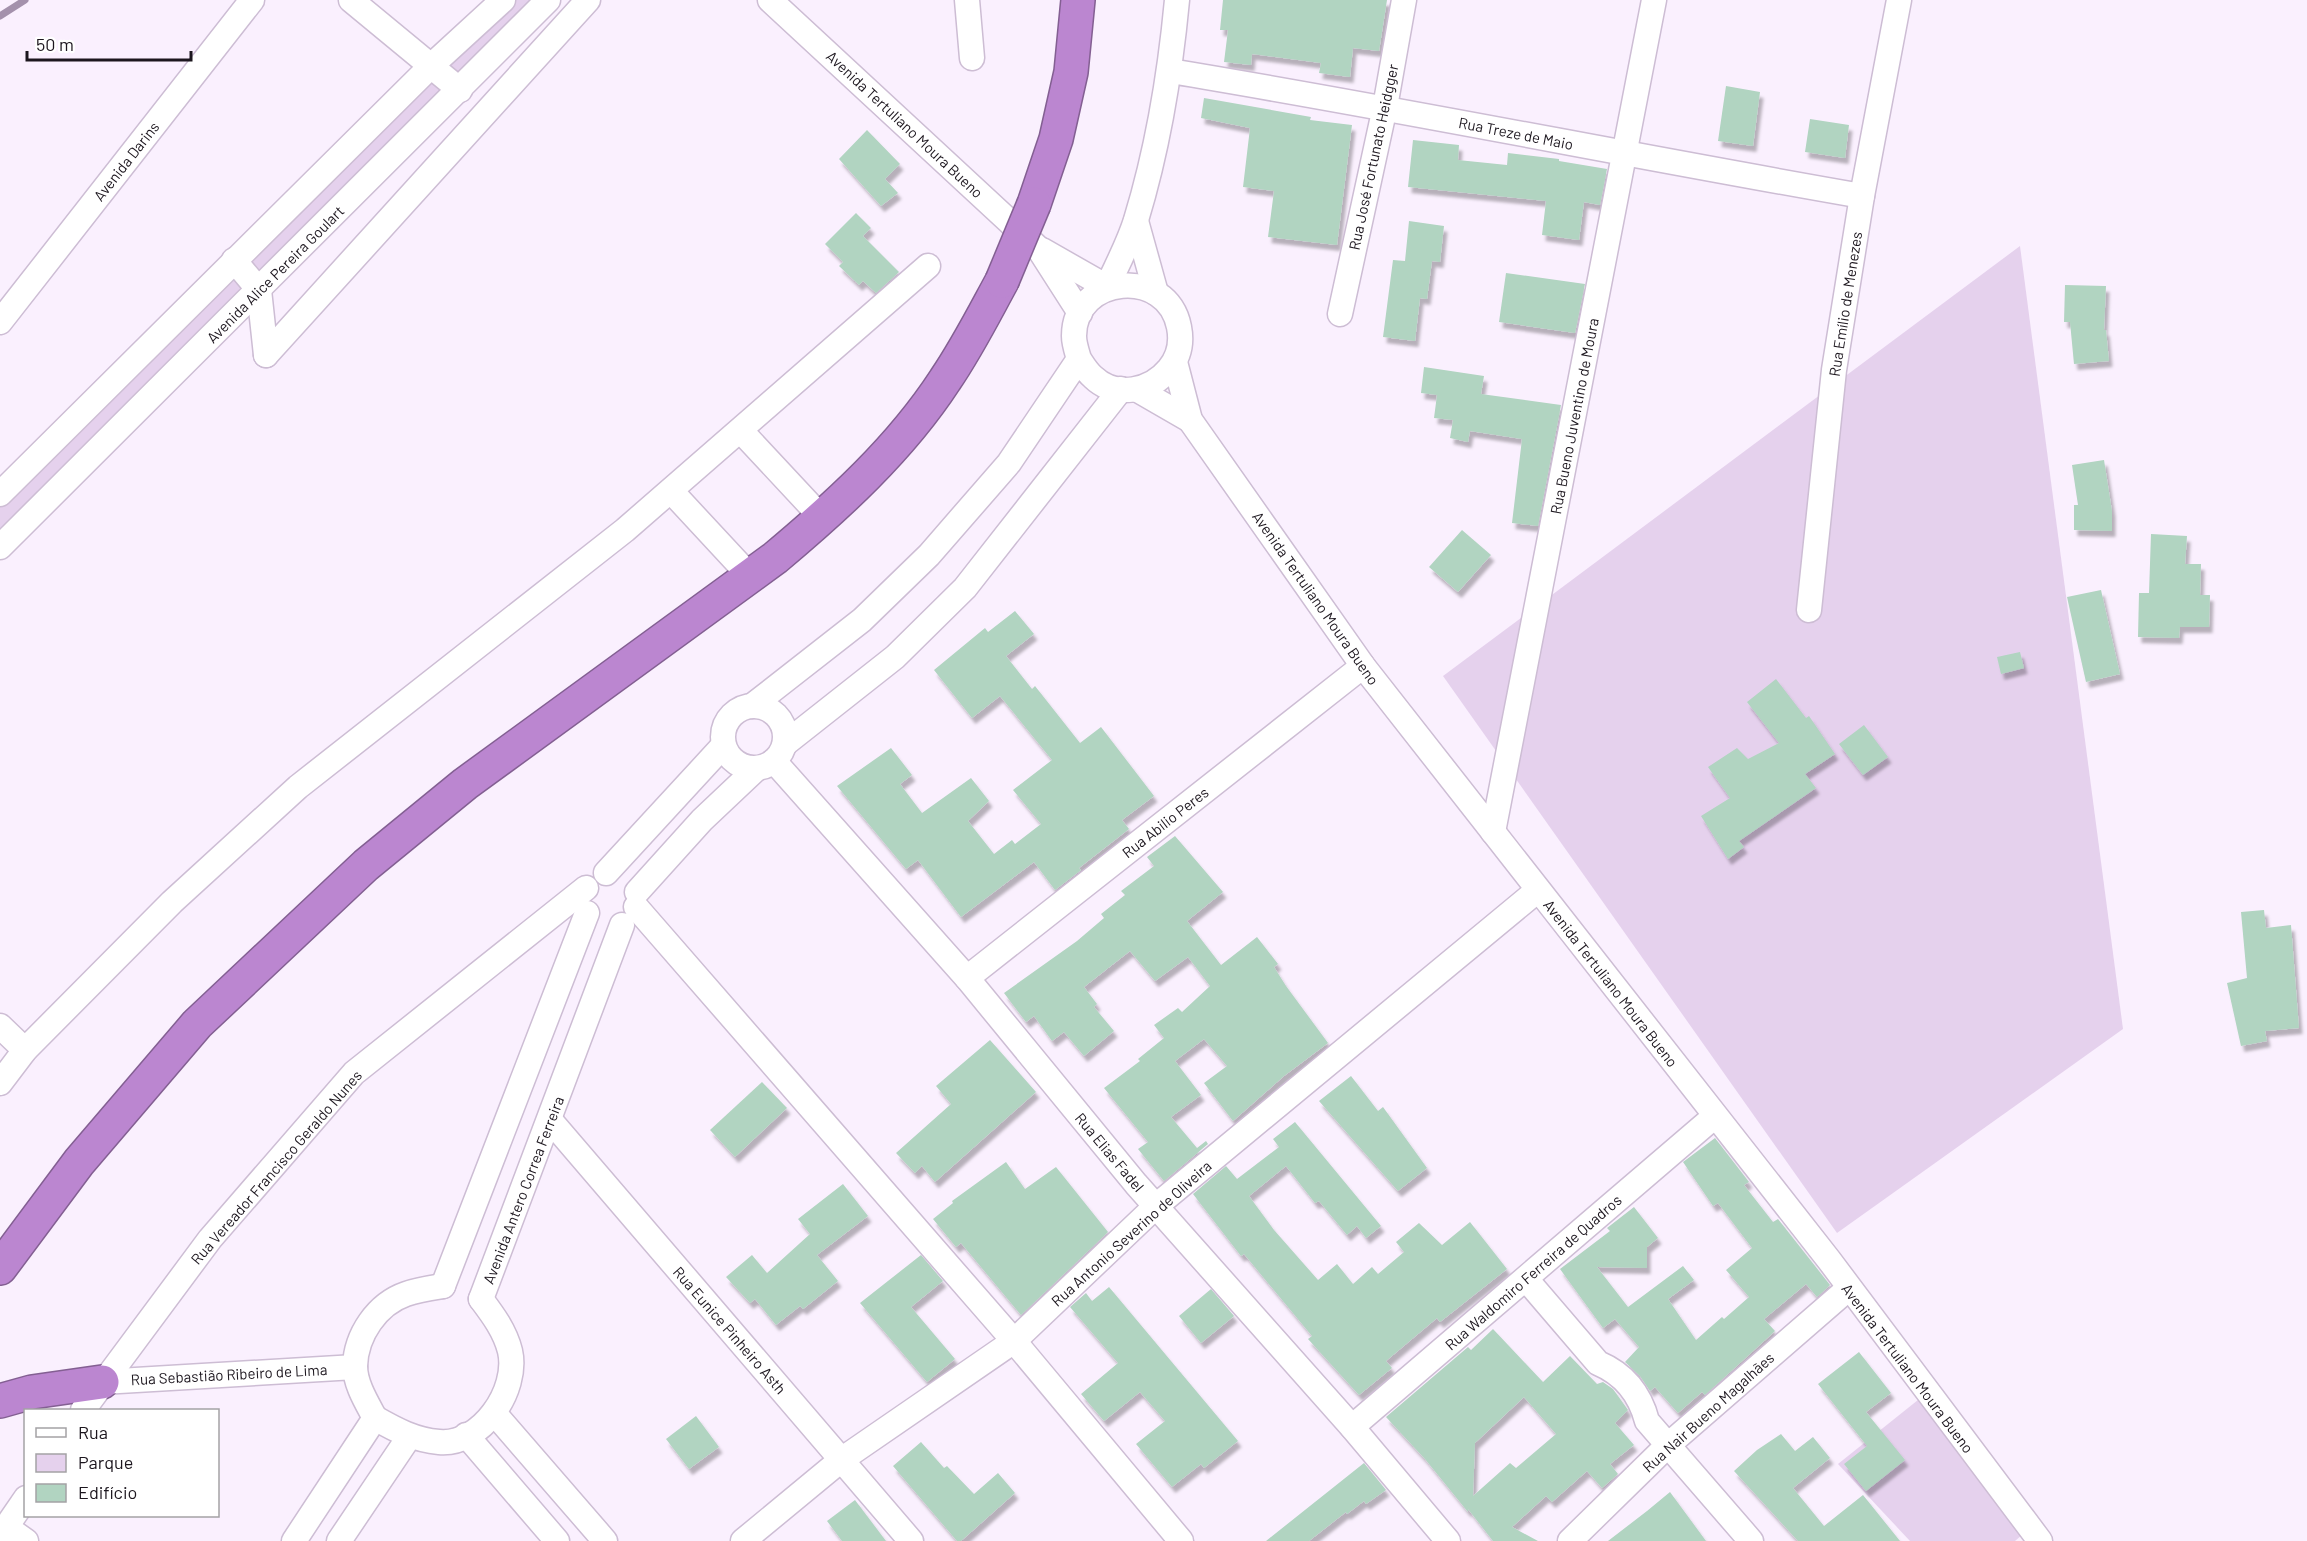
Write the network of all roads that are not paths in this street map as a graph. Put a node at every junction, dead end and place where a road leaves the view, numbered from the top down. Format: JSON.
{"nodes":[{"id":1,"x":252,"y":0,"type":"edge"},
{"id":2,"x":351,"y":0,"type":"edge"},
{"id":3,"x":503,"y":0,"type":"edge"},
{"id":4,"x":548,"y":0,"type":"edge"},
{"id":5,"x":588,"y":0,"type":"edge"},
{"id":6,"x":770,"y":0,"type":"edge"},
{"id":7,"x":967,"y":0,"type":"edge"},
{"id":8,"x":1078,"y":0,"type":"edge"},
{"id":9,"x":1177,"y":0,"type":"edge"},
{"id":10,"x":1404,"y":0,"type":"edge"},
{"id":11,"x":1654,"y":0,"type":"edge"},
{"id":12,"x":1899,"y":0,"type":"edge"},
{"id":13,"x":972,"y":58,"type":"dead end"},
{"id":14,"x":431,"y":66,"type":"junction"},
{"id":15,"x":1170,"y":71,"type":"junction"},
{"id":16,"x":460,"y":90,"type":"junction"},
{"id":17,"x":1385,"y":107,"type":"junction"},
{"id":18,"x":1626,"y":155,"type":"junction"},
{"id":19,"x":1862,"y":196,"type":"junction"},
{"id":20,"x":1136,"y":221,"type":"junction"},
{"id":21,"x":1039,"y":249,"type":"junction"},
{"id":22,"x":234,"y":260,"type":"junction"},
{"id":23,"x":928,"y":266,"type":"dead end"},
{"id":24,"x":1107,"y":287,"type":"junction"},
{"id":25,"x":259,"y":290,"type":"junction"},
{"id":26,"x":1156,"y":293,"type":"junction"},
{"id":27,"x":1080,"y":313,"type":"junction"},
{"id":28,"x":1340,"y":314,"type":"dead end"},
{"id":29,"x":0,"y":322,"type":"edge"},
{"id":30,"x":1079,"y":359,"type":"junction"},
{"id":31,"x":1175,"y":362,"type":"junction"},
{"id":32,"x":1130,"y":390,"type":"junction"},
{"id":33,"x":1190,"y":420,"type":"junction"},
{"id":34,"x":741,"y":430,"type":"junction"},
{"id":35,"x":670,"y":491,"type":"junction"},
{"id":36,"x":0,"y":494,"type":"edge"},
{"id":37,"x":823,"y":519,"type":"junction"},
{"id":38,"x":0,"y":547,"type":"edge"},
{"id":39,"x":749,"y":575,"type":"junction"},
{"id":40,"x":1809,"y":610,"type":"dead end"},
{"id":41,"x":1363,"y":666,"type":"junction"},
{"id":42,"x":752,"y":706,"type":"junction"},
{"id":43,"x":723,"y":746,"type":"junction"},
{"id":44,"x":772,"y":758,"type":"junction"},
{"id":45,"x":1493,"y":832,"type":"junction"},
{"id":46,"x":606,"y":873,"type":"junction"},
{"id":47,"x":586,"y":888,"type":"junction"},
{"id":48,"x":1538,"y":890,"type":"junction"},
{"id":49,"x":632,"y":908,"type":"junction"},
{"id":50,"x":587,"y":913,"type":"junction"},
{"id":51,"x":967,"y":978,"type":"junction"},
{"id":52,"x":0,"y":1026,"type":"edge"},
{"id":53,"x":25,"y":1050,"type":"junction"},
{"id":54,"x":0,"y":1083,"type":"edge"},
{"id":55,"x":1715,"y":1116,"type":"junction"},
{"id":56,"x":550,"y":1120,"type":"junction"},
{"id":57,"x":1156,"y":1206,"type":"junction"},
{"id":58,"x":0,"y":1268,"type":"edge"},
{"id":59,"x":1526,"y":1279,"type":"junction"},
{"id":60,"x":443,"y":1286,"type":"junction"},
{"id":61,"x":1849,"y":1288,"type":"junction"},
{"id":62,"x":481,"y":1299,"type":"junction"},
{"id":63,"x":1014,"y":1341,"type":"junction"},
{"id":64,"x":355,"y":1366,"type":"junction"},
{"id":65,"x":102,"y":1382,"type":"junction"},
{"id":66,"x":0,"y":1401,"type":"edge"},
{"id":67,"x":84,"y":1409,"type":"edge"},
{"id":68,"x":494,"y":1413,"type":"junction"},
{"id":69,"x":375,"y":1418,"type":"junction"},
{"id":70,"x":1352,"y":1427,"type":"junction"},
{"id":71,"x":466,"y":1435,"type":"junction"},
{"id":72,"x":409,"y":1437,"type":"junction"},
{"id":73,"x":1667,"y":1446,"type":"junction"},
{"id":74,"x":841,"y":1460,"type":"junction"},
{"id":75,"x":24,"y":1501,"type":"edge"},
{"id":76,"x":3,"y":1532,"type":"edge"},
{"id":77,"x":26,"y":1541,"type":"edge"},
{"id":78,"x":294,"y":1541,"type":"edge"},
{"id":79,"x":339,"y":1541,"type":"edge"},
{"id":80,"x":557,"y":1541,"type":"edge"},
{"id":81,"x":605,"y":1541,"type":"edge"},
{"id":82,"x":743,"y":1541,"type":"edge"},
{"id":83,"x":911,"y":1541,"type":"edge"},
{"id":84,"x":1181,"y":1541,"type":"edge"},
{"id":85,"x":1448,"y":1541,"type":"edge"},
{"id":86,"x":1570,"y":1541,"type":"edge"},
{"id":87,"x":1751,"y":1541,"type":"edge"},
{"id":88,"x":2040,"y":1541,"type":"edge"}],
"edges":[{"from":1,"to":29,"type":"street","name":"Avenida Darins"},
{"from":2,"to":14,"type":"street"},
{"from":3,"to":14,"type":"street"},
{"from":4,"to":16,"type":"street","name":"Avenida Alice Pereira Goulart"},
{"from":5,"to":25,"type":"street"},
{"from":6,"to":21,"type":"street","name":"Avenida Tertuliano Moura Bueno"},
{"from":7,"to":13,"type":"street"},
{"from":8,"to":37,"type":"highway","bridge":true},
{"from":9,"to":15,"type":"street"},
{"from":10,"to":17,"type":"street","name":"Rua José Fortunato Heidgger"},
{"from":11,"to":18,"type":"street","name":"Rua Bueno Juventino de Moura"},
{"from":12,"to":19,"type":"street","name":"Rua Emílio de Menezes"},
{"from":14,"to":16,"type":"street"},
{"from":14,"to":22,"type":"street"},
{"from":15,"to":17,"type":"street","name":"Rua Treze de Maio"},
{"from":15,"to":20,"type":"street"},
{"from":16,"to":25,"type":"street","name":"Avenida Alice Pereira Goulart"},
{"from":17,"to":18,"type":"street","name":"Rua Treze de Maio"},
{"from":17,"to":28,"type":"street","name":"Rua José Fortunato Heidgger"},
{"from":18,"to":19,"type":"street","name":"Rua Treze de Maio"},
{"from":18,"to":45,"type":"street","name":"Rua Bueno Juventino de Moura"},
{"from":19,"to":40,"type":"street","name":"Rua Emílio de Menezes"},
{"from":20,"to":24,"type":"street"},
{"from":20,"to":26,"type":"street"},
{"from":21,"to":24,"type":"street","name":"Avenida Tertuliano Moura Bueno"},
{"from":21,"to":27,"type":"street","name":"Avenida Tertuliano Moura Bueno"},
{"from":22,"to":25,"type":"street"},
{"from":22,"to":36,"type":"street"},
{"from":23,"to":34,"type":"street"},
{"from":24,"to":26,"type":"street"},
{"from":24,"to":27,"type":"street"},
{"from":25,"to":38,"type":"street","name":"Avenida Alice Pereira Goulart"},
{"from":26,"to":31,"type":"street"},
{"from":27,"to":30,"type":"street"},
{"from":30,"to":32,"type":"street"},
{"from":30,"to":42,"type":"street"},
{"from":31,"to":32,"type":"street"},
{"from":31,"to":33,"type":"street","name":"Avenida Tertuliano Moura Bueno"},
{"from":32,"to":33,"type":"street","name":"Avenida Tertuliano Moura Bueno"},
{"from":32,"to":44,"type":"street"},
{"from":33,"to":41,"type":"street","name":"Avenida Tertuliano Moura Bueno"},
{"from":34,"to":35,"type":"street"},
{"from":34,"to":37,"type":"street"},
{"from":35,"to":39,"type":"street"},
{"from":35,"to":53,"type":"street"},
{"from":37,"to":39,"type":"highway"},
{"from":39,"to":58,"type":"highway"},
{"from":41,"to":45,"type":"street","name":"Avenida Tertuliano Moura Bueno"},
{"from":41,"to":51,"type":"street","name":"Rua Abilio Peres"},
{"from":42,"to":43,"type":"street"},
{"from":42,"to":44,"type":"street"},
{"from":43,"to":44,"type":"street"},
{"from":43,"to":46,"type":"street"},
{"from":44,"to":49,"type":"street"},
{"from":44,"to":51,"type":"street","name":"Rua Elias Fadel"},
{"from":45,"to":48,"type":"street","name":"Avenida Tertuliano Moura Bueno"},
{"from":46,"to":47,"type":"street"},
{"from":46,"to":49,"type":"street"},
{"from":47,"to":50,"type":"street"},
{"from":47,"to":65,"type":"street","name":"Rua Vereador Francisco Geraldo Nunes"},
{"from":48,"to":55,"type":"street","name":"Avenida Tertuliano Moura Bueno"},
{"from":48,"to":57,"type":"street","name":"Rua Antonio Severino de Oliveira"},
{"from":49,"to":50,"type":"street"},
{"from":49,"to":56,"type":"street","name":"Avenida Antero Correa Ferreira"},
{"from":49,"to":63,"type":"street"},
{"from":50,"to":60,"type":"street"},
{"from":51,"to":57,"type":"street","name":"Rua Elias Fadel"},
{"from":52,"to":53,"type":"street"},
{"from":53,"to":54,"type":"street"},
{"from":55,"to":59,"type":"street","name":"Rua Waldomiro Ferreira de Quadros"},
{"from":55,"to":61,"type":"street","name":"Avenida Tertuliano Moura Bueno"},
{"from":56,"to":62,"type":"street","name":"Avenida Antero Correa Ferreira"},
{"from":56,"to":74,"type":"street","name":"Rua Eunice Pinheiro Asth"},
{"from":57,"to":63,"type":"street","name":"Rua Antonio Severino de Oliveira"},
{"from":57,"to":70,"type":"street","name":"Rua Elias Fadel"},
{"from":59,"to":70,"type":"street","name":"Rua Waldomiro Ferreira de Quadros"},
{"from":59,"to":73,"type":"street"},
{"from":60,"to":62,"type":"street"},
{"from":60,"to":64,"type":"street"},
{"from":61,"to":73,"type":"street","name":"Rua Nair Bueno Magalhães"},
{"from":61,"to":88,"type":"street","name":"Avenida Tertuliano Moura Bueno"},
{"from":62,"to":68,"type":"street","name":"Avenida Antero Correa Ferreira"},
{"from":63,"to":74,"type":"street","name":"Rua Antonio Severino de Oliveira"},
{"from":63,"to":84,"type":"street"},
{"from":64,"to":65,"type":"street","name":"Rua Sebastião Ribeiro de Lima"},
{"from":64,"to":69,"type":"street"},
{"from":65,"to":66,"type":"highway"},
{"from":65,"to":67,"type":"street","name":"Rua Vereador Francisco Geraldo Nunes"},
{"from":68,"to":71,"type":"street","name":"Avenida Antero Correa Ferreira"},
{"from":68,"to":81,"type":"street"},
{"from":69,"to":72,"type":"street"},
{"from":69,"to":78,"type":"street"},
{"from":70,"to":85,"type":"street","name":"Rua Elias Fadel"},
{"from":71,"to":72,"type":"street","name":"Avenida Antero Correa Ferreira"},
{"from":71,"to":80,"type":"street"},
{"from":72,"to":79,"type":"street"},
{"from":73,"to":86,"type":"street","name":"Rua Nair Bueno Magalhães"},
{"from":73,"to":87,"type":"street"},
{"from":74,"to":82,"type":"street","name":"Rua Antonio Severino de Oliveira"},
{"from":74,"to":83,"type":"street","name":"Rua Eunice Pinheiro Asth"},
{"from":75,"to":76,"type":"street"},
{"from":76,"to":77,"type":"street"}]}
